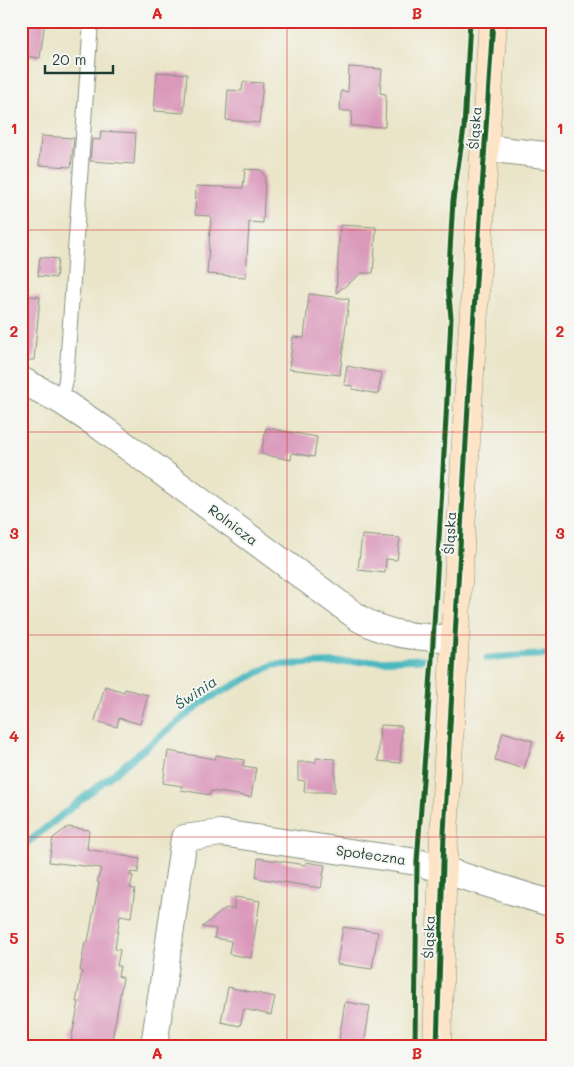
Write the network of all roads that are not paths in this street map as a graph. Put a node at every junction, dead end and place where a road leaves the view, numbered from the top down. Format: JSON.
{"nodes":[{"id":1,"x":91,"y":21,"type":"edge"},
{"id":2,"x":493,"y":21,"type":"edge"},
{"id":3,"x":485,"y":148,"type":"junction"},
{"id":4,"x":553,"y":156,"type":"edge"},
{"id":5,"x":21,"y":380,"type":"edge"},
{"id":6,"x":61,"y":401,"type":"junction"},
{"id":7,"x":455,"y":639,"type":"junction"},
{"id":8,"x":443,"y":869,"type":"junction"},
{"id":9,"x":553,"y":904,"type":"edge"},
{"id":10,"x":154,"y":1046,"type":"edge"},
{"id":11,"x":437,"y":1046,"type":"edge"}],
"edges":[{"from":1,"to":6,"type":"lane"},
{"from":2,"to":3,"type":"street","name":"Śląska"},
{"from":3,"to":4,"type":"street"},
{"from":3,"to":7,"type":"street","name":"Śląska"},
{"from":5,"to":6,"type":"street","name":"Rolnicza"},
{"from":6,"to":7,"type":"street","name":"Rolnicza"},
{"from":7,"to":8,"type":"street","name":"Śląska"},
{"from":8,"to":9,"type":"street","name":"Społeczna"},
{"from":8,"to":10,"type":"street","name":"Społeczna"},
{"from":8,"to":11,"type":"street","name":"Śląska"}]}
